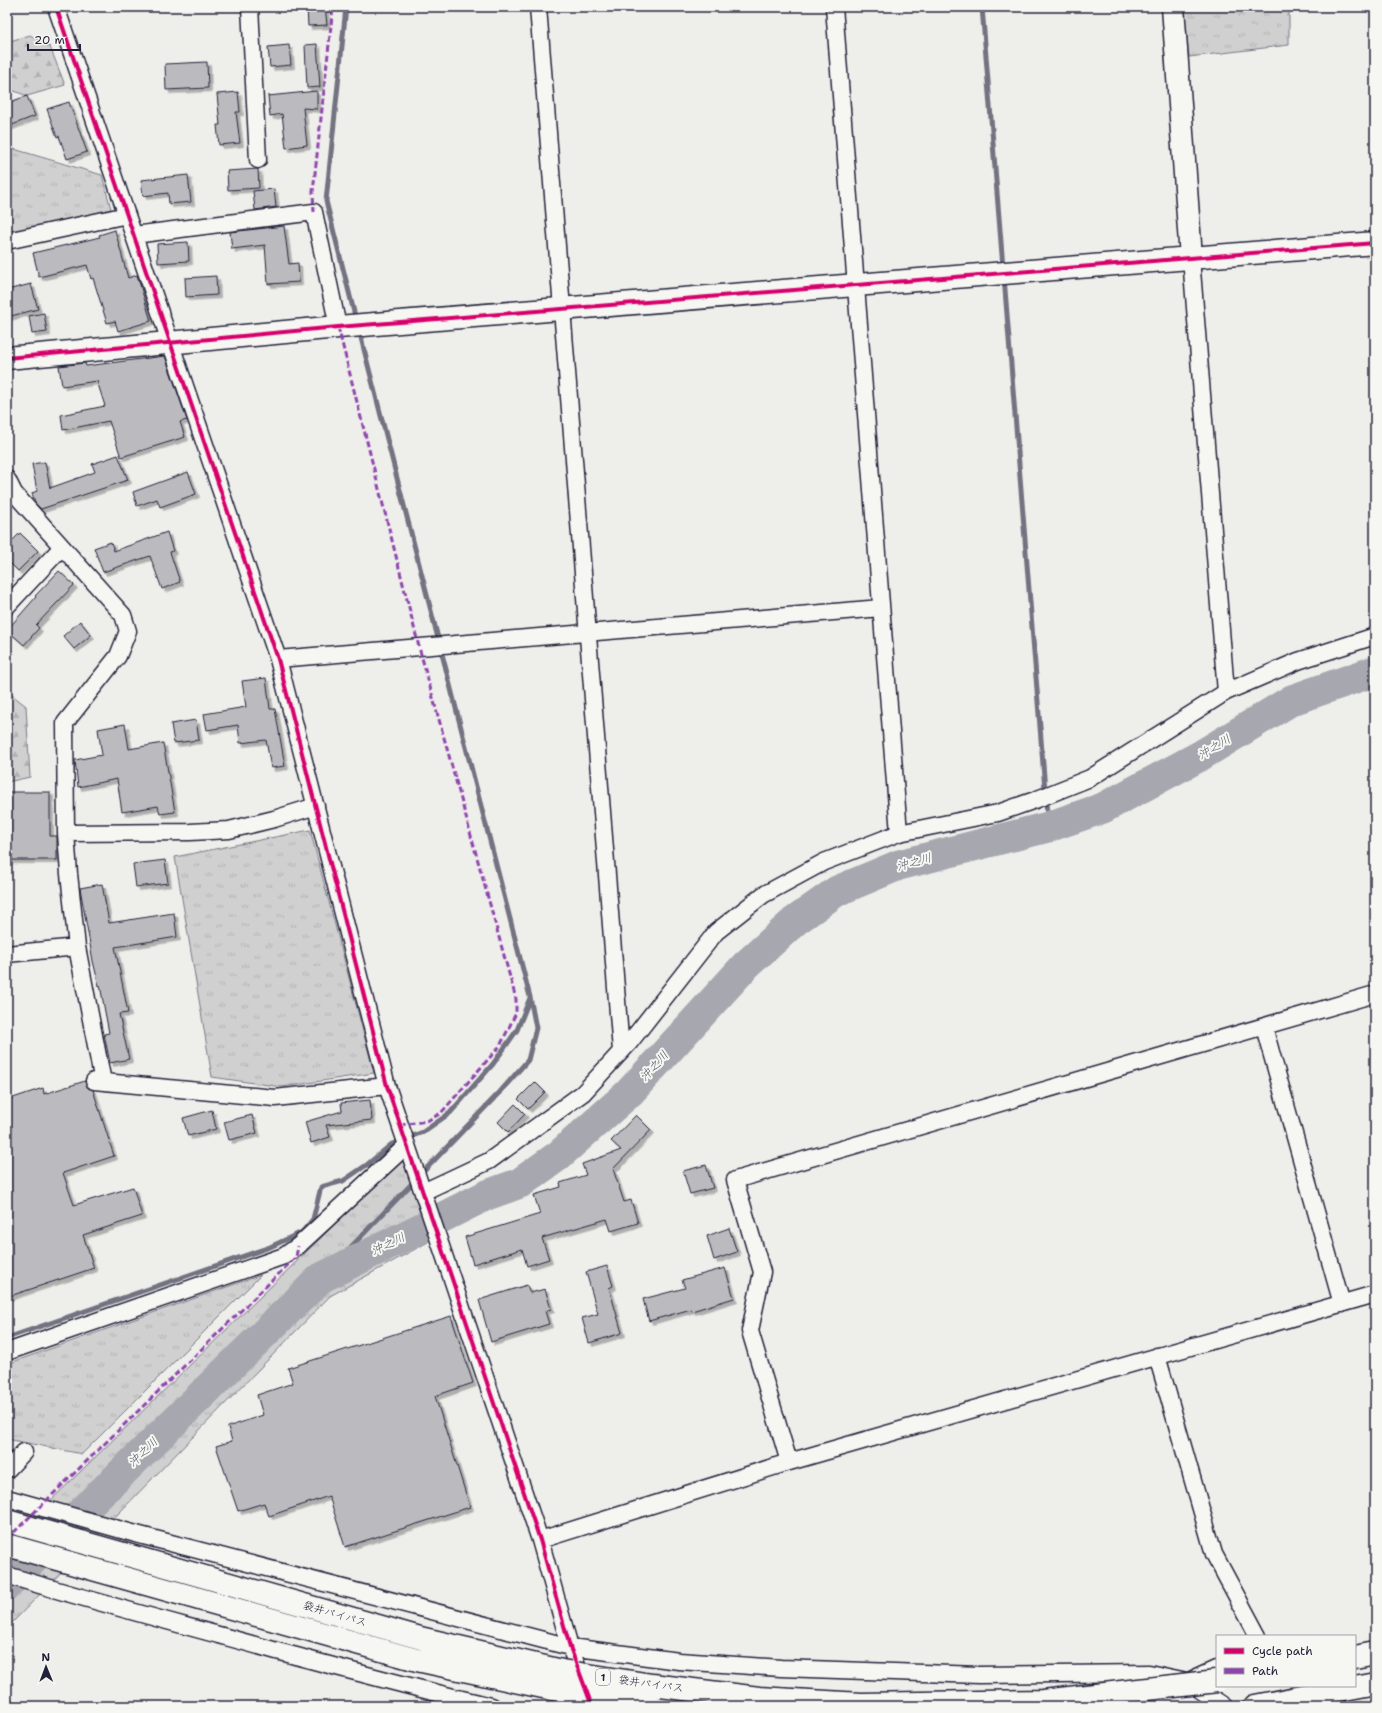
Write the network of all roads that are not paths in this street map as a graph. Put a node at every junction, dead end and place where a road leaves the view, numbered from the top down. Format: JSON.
{"nodes":[{"id":1,"x":56,"y":7,"type":"edge"},
{"id":2,"x":250,"y":7,"type":"edge"},
{"id":3,"x":538,"y":7,"type":"edge"},
{"id":4,"x":834,"y":7,"type":"edge"},
{"id":5,"x":1173,"y":7,"type":"edge"},
{"id":6,"x":258,"y":160,"type":"dead end"},
{"id":7,"x":127,"y":216,"type":"junction"},
{"id":8,"x":134,"y":235,"type":"junction"},
{"id":9,"x":7,"y":241,"type":"edge"},
{"id":10,"x":1375,"y":243,"type":"edge"},
{"id":11,"x":1191,"y":258,"type":"junction"},
{"id":12,"x":857,"y":285,"type":"junction"},
{"id":13,"x":563,"y":309,"type":"junction"},
{"id":14,"x":341,"y":327,"type":"junction"},
{"id":15,"x":170,"y":343,"type":"junction"},
{"id":16,"x":7,"y":358,"type":"edge"},
{"id":17,"x":7,"y":479,"type":"edge"},
{"id":18,"x":62,"y":547,"type":"junction"},
{"id":19,"x":7,"y":606,"type":"edge"},
{"id":20,"x":881,"y":608,"type":"junction"},
{"id":21,"x":588,"y":632,"type":"junction"},
{"id":22,"x":1375,"y":636,"type":"edge"},
{"id":23,"x":278,"y":659,"type":"junction"},
{"id":24,"x":1226,"y":692,"type":"junction"},
{"id":25,"x":316,"y":806,"type":"junction"},
{"id":26,"x":66,"y":833,"type":"junction"},
{"id":27,"x":899,"y":833,"type":"junction"},
{"id":28,"x":77,"y":947,"type":"junction"},
{"id":29,"x":7,"y":954,"type":"edge"},
{"id":30,"x":1375,"y":994,"type":"edge"},
{"id":31,"x":1264,"y":1027,"type":"junction"},
{"id":32,"x":621,"y":1052,"type":"junction"},
{"id":33,"x":387,"y":1086,"type":"junction"},
{"id":34,"x":407,"y":1145,"type":"junction"},
{"id":35,"x":423,"y":1192,"type":"junction"},
{"id":36,"x":1375,"y":1294,"type":"edge"},
{"id":37,"x":1342,"y":1304,"type":"junction"},
{"id":38,"x":7,"y":1352,"type":"edge"},
{"id":39,"x":1157,"y":1356,"type":"junction"},
{"id":40,"x":24,"y":1452,"type":"dead end"},
{"id":41,"x":789,"y":1462,"type":"junction"},
{"id":42,"x":8,"y":1469,"type":"edge"},
{"id":43,"x":11,"y":1499,"type":"edge"},
{"id":44,"x":7,"y":1520,"type":"edge"},
{"id":45,"x":540,"y":1540,"type":"junction"},
{"id":46,"x":7,"y":1545,"type":"edge"},
{"id":47,"x":7,"y":1574,"type":"edge"},
{"id":48,"x":1257,"y":1635,"type":"edge"},
{"id":49,"x":570,"y":1648,"type":"junction"},
{"id":50,"x":1375,"y":1653,"type":"edge"},
{"id":51,"x":1356,"y":1657,"type":"edge"},
{"id":52,"x":1216,"y":1668,"type":"edge"},
{"id":53,"x":1187,"y":1681,"type":"junction"},
{"id":54,"x":1216,"y":1681,"type":"edge"},
{"id":55,"x":1375,"y":1683,"type":"edge"},
{"id":56,"x":1354,"y":1687,"type":"edge"},
{"id":57,"x":1356,"y":1687,"type":"edge"},
{"id":58,"x":492,"y":1706,"type":"edge"},
{"id":59,"x":592,"y":1706,"type":"edge"},
{"id":60,"x":652,"y":1706,"type":"edge"},
{"id":61,"x":1224,"y":1706,"type":"edge"},
{"id":62,"x":1255,"y":1706,"type":"edge"}],
"edges":[{"from":1,"to":7,"type":"street"},
{"from":2,"to":6,"type":"street"},
{"from":3,"to":13,"type":"street"},
{"from":4,"to":12,"type":"street"},
{"from":5,"to":11,"type":"main road"},
{"from":7,"to":8,"type":"street"},
{"from":7,"to":9,"type":"street"},
{"from":8,"to":14,"type":"street"},
{"from":8,"to":15,"type":"street"},
{"from":10,"to":11,"type":"main road"},
{"from":11,"to":12,"type":"main road"},
{"from":11,"to":24,"type":"street"},
{"from":12,"to":13,"type":"main road"},
{"from":12,"to":20,"type":"street"},
{"from":13,"to":14,"type":"main road"},
{"from":13,"to":21,"type":"street"},
{"from":14,"to":15,"type":"main road"},
{"from":15,"to":16,"type":"main road"},
{"from":15,"to":23,"type":"street"},
{"from":17,"to":18,"type":"street"},
{"from":18,"to":19,"type":"street"},
{"from":18,"to":26,"type":"street"},
{"from":20,"to":21,"type":"street"},
{"from":20,"to":27,"type":"street"},
{"from":21,"to":23,"type":"street"},
{"from":21,"to":32,"type":"street"},
{"from":22,"to":24,"type":"street"},
{"from":23,"to":25,"type":"street"},
{"from":24,"to":27,"type":"street"},
{"from":25,"to":26,"type":"street"},
{"from":25,"to":33,"type":"street"},
{"from":26,"to":28,"type":"street"},
{"from":27,"to":32,"type":"street"},
{"from":28,"to":29,"type":"street"},
{"from":28,"to":33,"type":"street"},
{"from":30,"to":31,"type":"street"},
{"from":31,"to":37,"type":"street"},
{"from":31,"to":41,"type":"street"},
{"from":32,"to":35,"type":"street"},
{"from":33,"to":34,"type":"street"},
{"from":34,"to":35,"type":"street"},
{"from":34,"to":38,"type":"street"},
{"from":35,"to":45,"type":"street"},
{"from":36,"to":37,"type":"street"},
{"from":37,"to":39,"type":"street"},
{"from":39,"to":41,"type":"street"},
{"from":39,"to":48,"type":"street"},
{"from":40,"to":42,"type":"street"},
{"from":41,"to":45,"type":"street"},
{"from":43,"to":49,"type":"street"},
{"from":44,"to":54,"type":"main road","name":"袋井バイパス","number":"1","bridge":true},
{"from":45,"to":49,"type":"street"},
{"from":46,"to":60,"type":"main road","name":"袋井バイパス","number":"1","bridge":true},
{"from":47,"to":58,"type":"street"},
{"from":49,"to":53,"type":"street"},
{"from":49,"to":59,"type":"street"},
{"from":50,"to":51,"type":"main road"},
{"from":52,"to":53,"type":"street"},
{"from":53,"to":61,"type":"street"},
{"from":55,"to":57,"type":"main road"},
{"from":56,"to":62,"type":"main road"}]}
